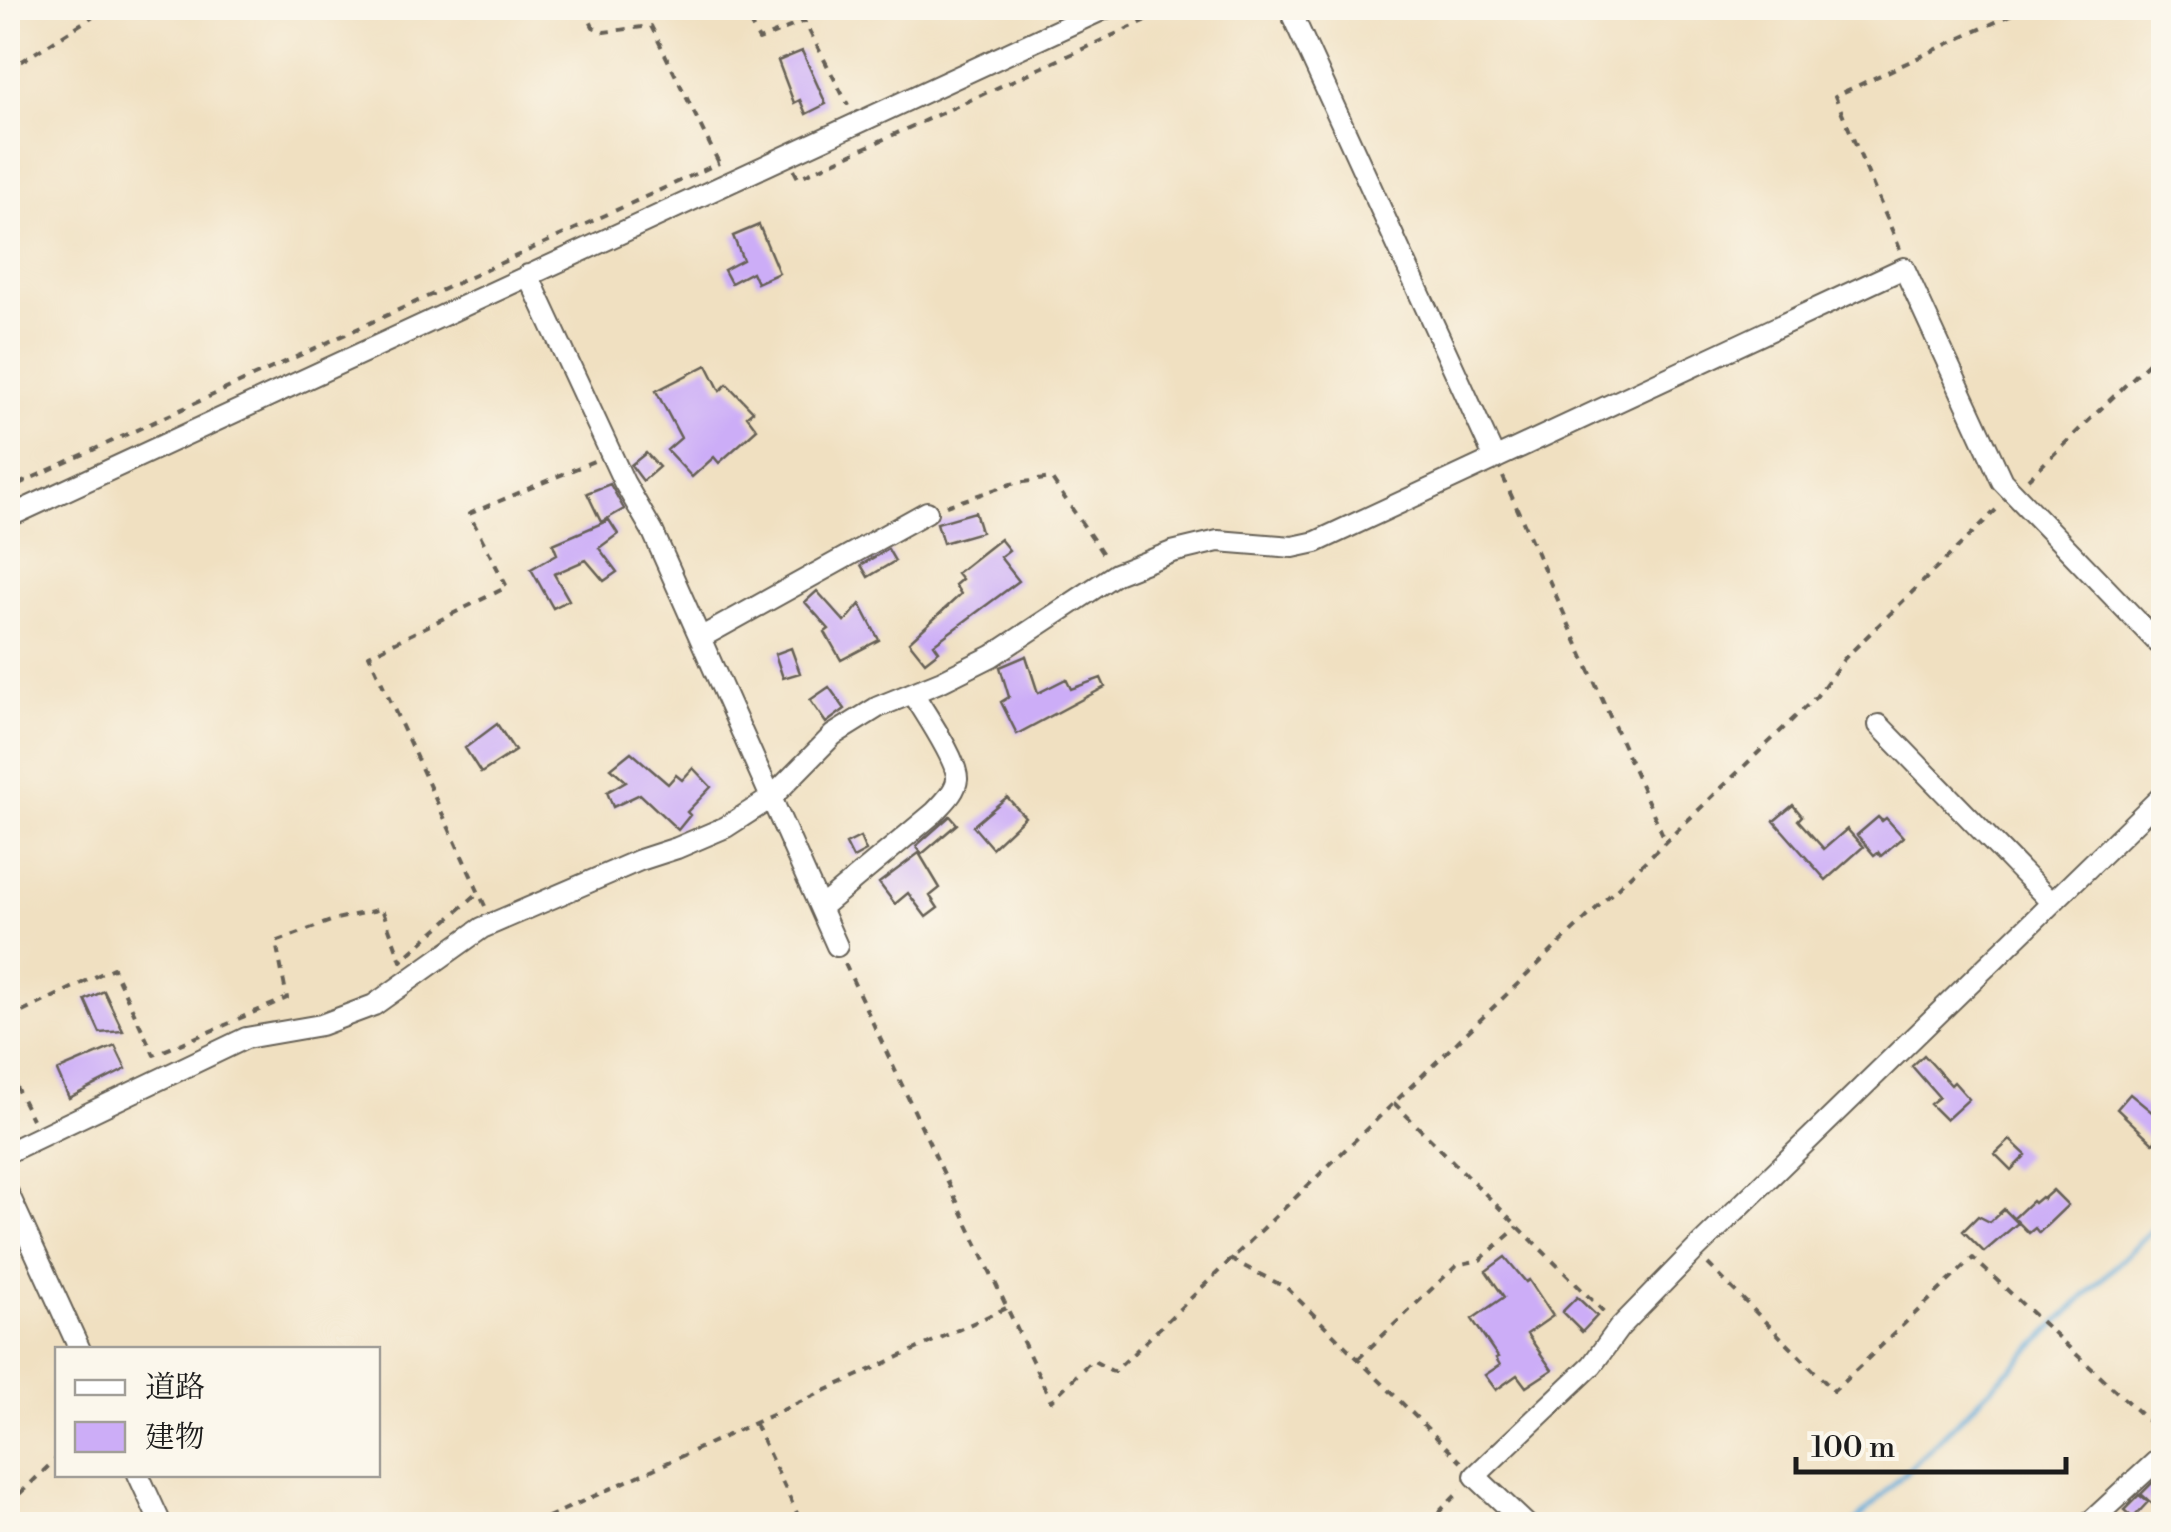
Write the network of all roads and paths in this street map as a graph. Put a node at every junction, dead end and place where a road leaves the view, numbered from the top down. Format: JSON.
{"nodes":[{"id":1,"x":106,"y":8,"type":"edge"},
{"id":2,"x":584,"y":8,"type":"edge"},
{"id":3,"x":742,"y":8,"type":"edge"},
{"id":4,"x":1106,"y":8,"type":"edge"},
{"id":5,"x":1173,"y":8,"type":"edge"},
{"id":6,"x":1289,"y":8,"type":"edge"},
{"id":7,"x":2026,"y":8,"type":"edge"},
{"id":8,"x":8,"y":70,"type":"edge"},
{"id":9,"x":858,"y":122,"type":"junction"},
{"id":10,"x":786,"y":156,"type":"junction"},
{"id":11,"x":724,"y":173,"type":"junction"},
{"id":12,"x":1904,"y":268,"type":"junction"},
{"id":13,"x":528,"y":275,"type":"junction"},
{"id":14,"x":2164,"y":348,"type":"edge"},
{"id":15,"x":612,"y":454,"type":"junction"},
{"id":16,"x":1495,"y":459,"type":"junction"},
{"id":17,"x":8,"y":482,"type":"edge"},
{"id":18,"x":2013,"y":494,"type":"junction"},
{"id":19,"x":928,"y":512,"type":"joint"},
{"id":20,"x":8,"y":517,"type":"edge"},
{"id":21,"x":1116,"y":574,"type":"junction"},
{"id":22,"x":700,"y":638,"type":"junction"},
{"id":23,"x":2164,"y":649,"type":"edge"},
{"id":24,"x":913,"y":693,"type":"junction"},
{"id":25,"x":1879,"y":725,"type":"dead end"},
{"id":26,"x":2164,"y":794,"type":"edge"},
{"id":27,"x":771,"y":798,"type":"junction"},
{"id":28,"x":1666,"y":842,"type":"junction"},
{"id":29,"x":479,"y":892,"type":"junction"},
{"id":30,"x":2052,"y":903,"type":"junction"},
{"id":31,"x":820,"y":908,"type":"junction"},
{"id":32,"x":492,"y":924,"type":"junction"},
{"id":33,"x":837,"y":946,"type":"joint"},
{"id":34,"x":8,"y":1019,"type":"edge"},
{"id":35,"x":8,"y":1071,"type":"edge"},
{"id":36,"x":1394,"y":1103,"type":"junction"},
{"id":37,"x":41,"y":1136,"type":"junction"},
{"id":38,"x":8,"y":1152,"type":"edge"},
{"id":39,"x":8,"y":1193,"type":"edge"},
{"id":40,"x":1518,"y":1227,"type":"junction"},
{"id":41,"x":1694,"y":1250,"type":"junction"},
{"id":42,"x":1230,"y":1260,"type":"junction"},
{"id":43,"x":1006,"y":1308,"type":"junction"},
{"id":44,"x":1620,"y":1328,"type":"junction"},
{"id":45,"x":79,"y":1347,"type":"edge"},
{"id":46,"x":1358,"y":1359,"type":"junction"},
{"id":47,"x":754,"y":1423,"type":"junction"},
{"id":48,"x":2164,"y":1436,"type":"edge"},
{"id":49,"x":2164,"y":1454,"type":"edge"},
{"id":50,"x":55,"y":1460,"type":"edge"},
{"id":51,"x":1475,"y":1476,"type":"junction"},
{"id":52,"x":139,"y":1477,"type":"edge"},
{"id":53,"x":8,"y":1505,"type":"edge"},
{"id":54,"x":161,"y":1524,"type":"edge"},
{"id":55,"x":533,"y":1524,"type":"edge"},
{"id":56,"x":802,"y":1524,"type":"edge"},
{"id":57,"x":1427,"y":1524,"type":"edge"},
{"id":58,"x":1526,"y":1524,"type":"edge"},
{"id":59,"x":2088,"y":1524,"type":"edge"}],
"edges":[{"from":1,"to":8,"type":"path"},
{"from":2,"to":11,"type":"path"},
{"from":3,"to":9,"type":"path"},
{"from":4,"to":9,"type":"street"},
{"from":5,"to":10,"type":"path"},
{"from":6,"to":16,"type":"street"},
{"from":7,"to":12,"type":"path"},
{"from":9,"to":10,"type":"street"},
{"from":10,"to":11,"type":"street"},
{"from":11,"to":13,"type":"street"},
{"from":11,"to":17,"type":"path"},
{"from":12,"to":16,"type":"street"},
{"from":12,"to":18,"type":"street"},
{"from":13,"to":15,"type":"street"},
{"from":13,"to":20,"type":"street"},
{"from":14,"to":18,"type":"path"},
{"from":15,"to":22,"type":"street"},
{"from":15,"to":29,"type":"path"},
{"from":16,"to":21,"type":"street"},
{"from":16,"to":28,"type":"path"},
{"from":18,"to":23,"type":"street"},
{"from":18,"to":28,"type":"path"},
{"from":19,"to":21,"type":"path"},
{"from":19,"to":22,"type":"street"},
{"from":21,"to":24,"type":"street"},
{"from":22,"to":27,"type":"street"},
{"from":24,"to":27,"type":"street"},
{"from":24,"to":31,"type":"street"},
{"from":25,"to":30,"type":"street"},
{"from":26,"to":30,"type":"street"},
{"from":27,"to":31,"type":"street"},
{"from":27,"to":32,"type":"street"},
{"from":28,"to":36,"type":"path"},
{"from":29,"to":32,"type":"path"},
{"from":29,"to":34,"type":"path"},
{"from":30,"to":41,"type":"street"},
{"from":31,"to":33,"type":"street"},
{"from":32,"to":37,"type":"street"},
{"from":33,"to":43,"type":"path"},
{"from":35,"to":37,"type":"path"},
{"from":36,"to":40,"type":"path"},
{"from":36,"to":42,"type":"path"},
{"from":37,"to":38,"type":"street"},
{"from":39,"to":45,"type":"street"},
{"from":40,"to":44,"type":"path"},
{"from":40,"to":46,"type":"path"},
{"from":41,"to":44,"type":"street"},
{"from":41,"to":48,"type":"path"},
{"from":42,"to":43,"type":"path"},
{"from":42,"to":46,"type":"path"},
{"from":43,"to":47,"type":"path"},
{"from":44,"to":51,"type":"street"},
{"from":46,"to":51,"type":"path"},
{"from":47,"to":55,"type":"path"},
{"from":47,"to":56,"type":"path"},
{"from":49,"to":59,"type":"street"},
{"from":50,"to":53,"type":"path"},
{"from":51,"to":57,"type":"path"},
{"from":51,"to":58,"type":"street"},
{"from":52,"to":54,"type":"street"}]}
